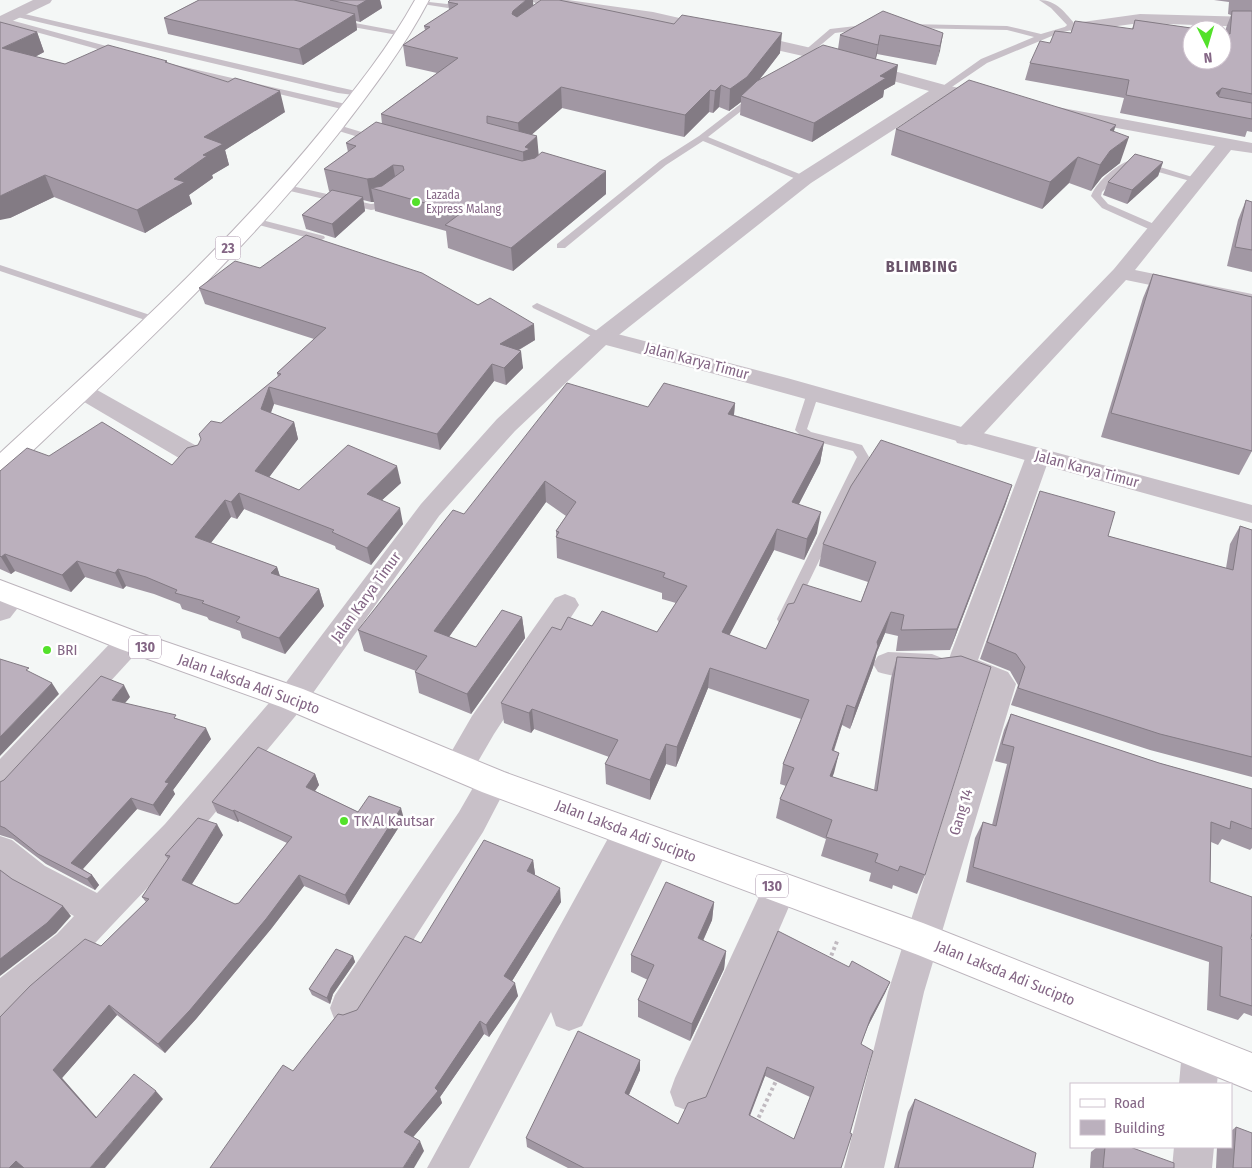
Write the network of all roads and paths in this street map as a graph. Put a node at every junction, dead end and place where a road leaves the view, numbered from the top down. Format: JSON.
{"nodes":[{"id":1,"x":45,"y":0,"type":"edge"},
{"id":2,"x":459,"y":0,"type":"edge"},
{"id":3,"x":658,"y":0,"type":"edge"},
{"id":4,"x":1043,"y":0,"type":"edge"},
{"id":5,"x":421,"y":2,"type":"edge"},
{"id":6,"x":546,"y":5,"type":"edge"},
{"id":7,"x":653,"y":16,"type":"junction"},
{"id":8,"x":6,"y":19,"type":"edge"},
{"id":9,"x":333,"y":20,"type":"edge"},
{"id":10,"x":1252,"y":22,"type":"edge"},
{"id":11,"x":881,"y":26,"type":"edge"},
{"id":12,"x":901,"y":26,"type":"edge"},
{"id":13,"x":1073,"y":27,"type":"junction"},
{"id":14,"x":402,"y":34,"type":"junction"},
{"id":15,"x":1042,"y":37,"type":"junction"},
{"id":16,"x":132,"y":49,"type":"junction"},
{"id":17,"x":806,"y":52,"type":"junction"},
{"id":18,"x":111,"y":61,"type":"edge"},
{"id":19,"x":161,"y":63,"type":"edge"},
{"id":20,"x":943,"y":90,"type":"junction"},
{"id":21,"x":751,"y":99,"type":"edge"},
{"id":22,"x":355,"y":100,"type":"junction"},
{"id":23,"x":1002,"y":101,"type":"edge"},
{"id":24,"x":1041,"y":109,"type":"edge"},
{"id":25,"x":335,"y":128,"type":"junction"},
{"id":26,"x":702,"y":138,"type":"junction"},
{"id":27,"x":382,"y":141,"type":"edge"},
{"id":28,"x":1227,"y":143,"type":"junction"},
{"id":29,"x":1251,"y":146,"type":"edge"},
{"id":30,"x":804,"y":179,"type":"junction"},
{"id":31,"x":1197,"y":180,"type":"junction"},
{"id":32,"x":286,"y":185,"type":"junction"},
{"id":33,"x":401,"y":191,"type":"edge"},
{"id":34,"x":254,"y":221,"type":"junction"},
{"id":35,"x":1157,"y":229,"type":"junction"},
{"id":36,"x":320,"y":238,"type":"edge"},
{"id":37,"x":561,"y":246,"type":"dead end"},
{"id":38,"x":0,"y":268,"type":"edge"},
{"id":39,"x":1121,"y":273,"type":"junction"},
{"id":40,"x":1252,"y":300,"type":"edge"},
{"id":41,"x":537,"y":306,"type":"dead end"},
{"id":42,"x":155,"y":320,"type":"junction"},
{"id":43,"x":602,"y":337,"type":"junction"},
{"id":44,"x":82,"y":391,"type":"junction"},
{"id":45,"x":813,"y":392,"type":"junction"},
{"id":46,"x":966,"y":437,"type":"junction"},
{"id":47,"x":193,"y":454,"type":"edge"},
{"id":48,"x":1038,"y":456,"type":"junction"},
{"id":49,"x":0,"y":467,"type":"edge"},
{"id":50,"x":1252,"y":514,"type":"edge"},
{"id":51,"x":4,"y":598,"type":"edge"},
{"id":52,"x":565,"y":605,"type":"dead end"},
{"id":53,"x":784,"y":619,"type":"edge"},
{"id":54,"x":130,"y":641,"type":"junction"},
{"id":55,"x":963,"y":662,"type":"junction"},
{"id":56,"x":888,"y":664,"type":"dead end"},
{"id":57,"x":292,"y":698,"type":"junction"},
{"id":58,"x":458,"y":768,"type":"junction"},
{"id":59,"x":0,"y":780,"type":"edge"},
{"id":60,"x":493,"y":782,"type":"junction"},
{"id":61,"x":642,"y":837,"type":"junction"},
{"id":62,"x":0,"y":851,"type":"edge"},
{"id":63,"x":780,"y":888,"type":"junction"},
{"id":64,"x":101,"y":913,"type":"junction"},
{"id":65,"x":848,"y":913,"type":"junction"},
{"id":66,"x":923,"y":940,"type":"junction"},
{"id":67,"x":827,"y":967,"type":"edge"},
{"id":68,"x":0,"y":1001,"type":"edge"},
{"id":69,"x":348,"y":1008,"type":"dead end"},
{"id":70,"x":569,"y":1013,"type":"dead end"},
{"id":71,"x":1200,"y":1068,"type":"edge"},
{"id":72,"x":1252,"y":1072,"type":"edge"},
{"id":73,"x":779,"y":1073,"type":"edge"},
{"id":74,"x":689,"y":1092,"type":"dead end"},
{"id":75,"x":755,"y":1125,"type":"edge"},
{"id":76,"x":1194,"y":1148,"type":"edge"},
{"id":77,"x":447,"y":1168,"type":"edge"},
{"id":78,"x":864,"y":1168,"type":"edge"},
{"id":79,"x":1192,"y":1168,"type":"edge"}],
"edges":[{"from":1,"to":8,"type":"street"},
{"from":2,"to":5,"type":"lane"},
{"from":3,"to":7,"type":"street"},
{"from":4,"to":13,"type":"lane"},
{"from":5,"to":14,"type":"main road","number":"23"},
{"from":6,"to":7,"type":"street"},
{"from":7,"to":17,"type":"street"},
{"from":8,"to":16,"type":"lane"},
{"from":8,"to":16,"type":"lane"},
{"from":9,"to":14,"type":"lane"},
{"from":10,"to":13,"type":"street"},
{"from":11,"to":17,"type":"lane"},
{"from":12,"to":15,"type":"lane"},
{"from":13,"to":15,"type":"lane"},
{"from":14,"to":22,"type":"main road","number":"23"},
{"from":15,"to":20,"type":"lane"},
{"from":16,"to":18,"type":"lane"},
{"from":16,"to":22,"type":"lane"},
{"from":17,"to":20,"type":"street"},
{"from":19,"to":22,"type":"lane"},
{"from":20,"to":23,"type":"street"},
{"from":20,"to":30,"type":"street"},
{"from":21,"to":26,"type":"lane"},
{"from":22,"to":25,"type":"main road","number":"23"},
{"from":24,"to":28,"type":"street"},
{"from":25,"to":27,"type":"lane"},
{"from":25,"to":32,"type":"main road","number":"23"},
{"from":26,"to":30,"type":"lane"},
{"from":26,"to":37,"type":"lane"},
{"from":28,"to":29,"type":"street"},
{"from":28,"to":31,"type":"street"},
{"from":30,"to":43,"type":"street"},
{"from":31,"to":35,"type":"street"},
{"from":31,"to":35,"type":"lane"},
{"from":32,"to":33,"type":"lane"},
{"from":32,"to":34,"type":"main road","number":"23"},
{"from":34,"to":36,"type":"lane"},
{"from":34,"to":42,"type":"main road","number":"23"},
{"from":35,"to":39,"type":"street"},
{"from":38,"to":42,"type":"lane"},
{"from":39,"to":40,"type":"street"},
{"from":39,"to":46,"type":"street"},
{"from":41,"to":43,"type":"lane"},
{"from":42,"to":44,"type":"main road","number":"23"},
{"from":43,"to":45,"type":"street","name":"Jalan Karya Timur"},
{"from":43,"to":57,"type":"street","name":"Jalan Karya Timur"},
{"from":44,"to":47,"type":"street"},
{"from":44,"to":49,"type":"main road","number":"23"},
{"from":45,"to":46,"type":"street","name":"Jalan Karya Timur"},
{"from":45,"to":53,"type":"lane"},
{"from":46,"to":48,"type":"street","name":"Jalan Karya Timur"},
{"from":48,"to":50,"type":"street","name":"Jalan Karya Timur"},
{"from":48,"to":55,"type":"street"},
{"from":51,"to":54,"type":"main road","name":"Jalan Laksda Adi Sucipto","number":"130"},
{"from":52,"to":58,"type":"street"},
{"from":54,"to":57,"type":"main road","name":"Jalan Laksda Adi Sucipto","number":"130"},
{"from":54,"to":59,"type":"street"},
{"from":55,"to":56,"type":"street"},
{"from":55,"to":66,"type":"street","name":"Gang 14"},
{"from":57,"to":58,"type":"main road","name":"Jalan Laksda Adi Sucipto","number":"130"},
{"from":57,"to":64,"type":"street","name":"Jalan Karya Timur"},
{"from":58,"to":60,"type":"main road","name":"Jalan Laksda Adi Sucipto","number":"130"},
{"from":60,"to":61,"type":"main road","name":"Jalan Laksda Adi Sucipto","number":"130"},
{"from":60,"to":69,"type":"street"},
{"from":61,"to":63,"type":"main road","name":"Jalan Laksda Adi Sucipto","number":"130"},
{"from":61,"to":70,"type":"street"},
{"from":61,"to":77,"type":"street"},
{"from":62,"to":64,"type":"street"},
{"from":63,"to":65,"type":"main road","name":"Jalan Laksda Adi Sucipto","number":"130"},
{"from":63,"to":74,"type":"street"},
{"from":64,"to":68,"type":"street","name":"Jalan Karya Timur"},
{"from":65,"to":66,"type":"main road","name":"Jalan Laksda Adi Sucipto","number":"130"},
{"from":65,"to":67,"type":"path"},
{"from":66,"to":71,"type":"main road","name":"Jalan Laksda Adi Sucipto","number":"130"},
{"from":66,"to":78,"type":"street","name":"Gang 14"},
{"from":71,"to":72,"type":"main road","name":"Jalan Laksda Adi Sucipto","number":"130"},
{"from":73,"to":75,"type":"path"},
{"from":76,"to":79,"type":"street"}]}
